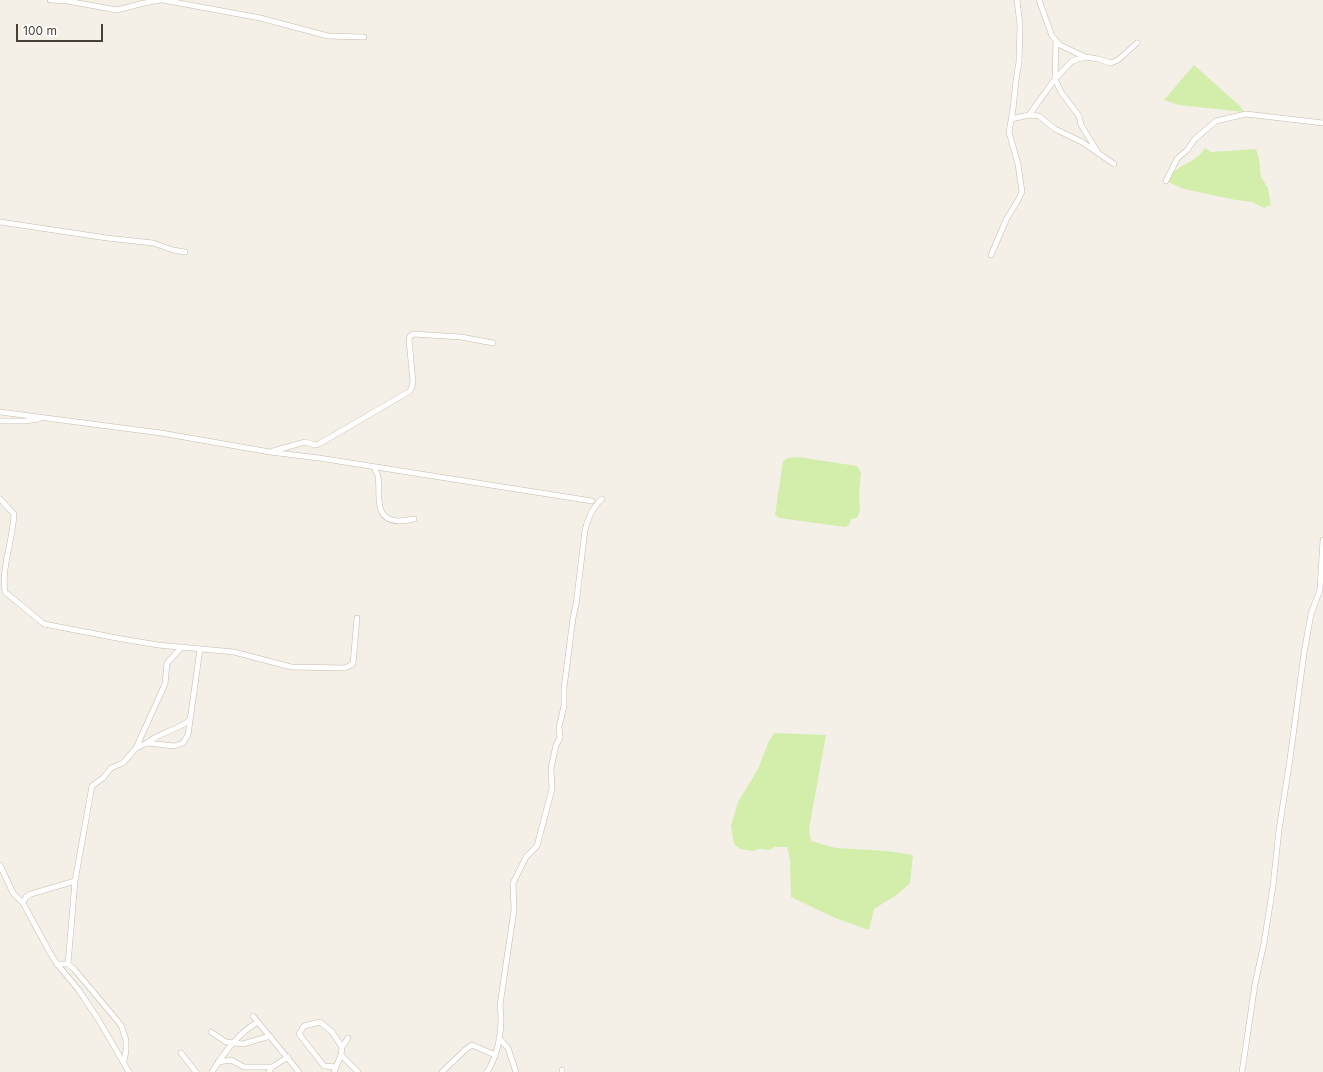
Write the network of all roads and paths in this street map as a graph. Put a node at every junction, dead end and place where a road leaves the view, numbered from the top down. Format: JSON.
{"nodes":[{"id":1,"x":50,"y":0,"type":"edge"},
{"id":2,"x":162,"y":0,"type":"edge"},
{"id":3,"x":1017,"y":0,"type":"edge"},
{"id":4,"x":1040,"y":0,"type":"edge"},
{"id":5,"x":364,"y":37,"type":"dead end"},
{"id":6,"x":1056,"y":40,"type":"junction"},
{"id":7,"x":1136,"y":43,"type":"dead end"},
{"id":8,"x":1085,"y":57,"type":"junction"},
{"id":9,"x":1054,"y":80,"type":"junction"},
{"id":10,"x":1029,"y":115,"type":"junction"},
{"id":11,"x":1011,"y":119,"type":"junction"},
{"id":12,"x":1323,"y":123,"type":"edge"},
{"id":13,"x":1099,"y":154,"type":"junction"},
{"id":14,"x":1114,"y":164,"type":"dead end"},
{"id":15,"x":1166,"y":181,"type":"dead end"},
{"id":16,"x":0,"y":222,"type":"edge"},
{"id":17,"x":185,"y":252,"type":"dead end"},
{"id":18,"x":991,"y":256,"type":"dead end"},
{"id":19,"x":492,"y":343,"type":"dead end"},
{"id":20,"x":0,"y":412,"type":"edge"},
{"id":21,"x":45,"y":418,"type":"junction"},
{"id":22,"x":0,"y":422,"type":"edge"},
{"id":23,"x":270,"y":452,"type":"junction"},
{"id":24,"x":374,"y":467,"type":"junction"},
{"id":25,"x":0,"y":499,"type":"edge"},
{"id":26,"x":602,"y":499,"type":"dead end"},
{"id":27,"x":592,"y":501,"type":"dead end"},
{"id":28,"x":414,"y":519,"type":"dead end"},
{"id":29,"x":1323,"y":540,"type":"edge"},
{"id":30,"x":357,"y":618,"type":"dead end"},
{"id":31,"x":182,"y":647,"type":"junction"},
{"id":32,"x":200,"y":649,"type":"junction"},
{"id":33,"x":190,"y":720,"type":"junction"},
{"id":34,"x":147,"y":743,"type":"junction"},
{"id":35,"x":136,"y":748,"type":"junction"},
{"id":36,"x":0,"y":865,"type":"edge"},
{"id":37,"x":75,"y":881,"type":"junction"},
{"id":38,"x":23,"y":903,"type":"junction"},
{"id":39,"x":56,"y":964,"type":"junction"},
{"id":40,"x":68,"y":964,"type":"junction"},
{"id":41,"x":258,"y":1022,"type":"junction"},
{"id":42,"x":249,"y":1027,"type":"junction"},
{"id":43,"x":211,"y":1032,"type":"dead end"},
{"id":44,"x":270,"y":1036,"type":"junction"},
{"id":45,"x":348,"y":1038,"type":"dead end"},
{"id":46,"x":499,"y":1038,"type":"junction"},
{"id":47,"x":232,"y":1043,"type":"junction"},
{"id":48,"x":342,"y":1047,"type":"junction"},
{"id":49,"x":181,"y":1053,"type":"dead end"},
{"id":50,"x":341,"y":1056,"type":"junction"},
{"id":51,"x":495,"y":1056,"type":"junction"},
{"id":52,"x":288,"y":1057,"type":"junction"},
{"id":53,"x":124,"y":1061,"type":"junction"},
{"id":54,"x":218,"y":1062,"type":"junction"},
{"id":55,"x":271,"y":1070,"type":"edge"},
{"id":56,"x":335,"y":1070,"type":"edge"},
{"id":57,"x":129,"y":1072,"type":"edge"},
{"id":58,"x":196,"y":1072,"type":"edge"},
{"id":59,"x":212,"y":1072,"type":"edge"},
{"id":60,"x":299,"y":1072,"type":"edge"},
{"id":61,"x":358,"y":1072,"type":"edge"},
{"id":62,"x":442,"y":1072,"type":"edge"},
{"id":63,"x":487,"y":1072,"type":"edge"},
{"id":64,"x":516,"y":1072,"type":"edge"},
{"id":65,"x":1242,"y":1072,"type":"edge"}],
"edges":[{"from":1,"to":2,"type":"street"},
{"from":2,"to":5,"type":"street"},
{"from":3,"to":11,"type":"street"},
{"from":4,"to":6,"type":"street"},
{"from":6,"to":8,"type":"street"},
{"from":6,"to":9,"type":"street"},
{"from":7,"to":8,"type":"street"},
{"from":8,"to":9,"type":"street"},
{"from":9,"to":10,"type":"street"},
{"from":9,"to":13,"type":"street"},
{"from":10,"to":11,"type":"street"},
{"from":10,"to":13,"type":"street"},
{"from":11,"to":18,"type":"street"},
{"from":12,"to":15,"type":"street"},
{"from":13,"to":14,"type":"street"},
{"from":16,"to":17,"type":"street"},
{"from":19,"to":23,"type":"street"},
{"from":20,"to":21,"type":"street"},
{"from":21,"to":22,"type":"street"},
{"from":21,"to":23,"type":"street"},
{"from":23,"to":24,"type":"street"},
{"from":24,"to":27,"type":"street"},
{"from":24,"to":28,"type":"street"},
{"from":25,"to":31,"type":"street"},
{"from":26,"to":46,"type":"street"},
{"from":29,"to":65,"type":"street"},
{"from":30,"to":32,"type":"street"},
{"from":31,"to":32,"type":"street"},
{"from":31,"to":35,"type":"street"},
{"from":32,"to":33,"type":"street"},
{"from":33,"to":34,"type":"street"},
{"from":33,"to":34,"type":"street"},
{"from":34,"to":35,"type":"street"},
{"from":35,"to":37,"type":"street"},
{"from":36,"to":38,"type":"street"},
{"from":37,"to":38,"type":"street"},
{"from":37,"to":40,"type":"street"},
{"from":38,"to":39,"type":"street"},
{"from":39,"to":40,"type":"street"},
{"from":39,"to":53,"type":"street"},
{"from":40,"to":53,"type":"street"},
{"from":41,"to":42,"type":"street"},
{"from":41,"to":42,"type":"street"},
{"from":41,"to":44,"type":"street"},
{"from":42,"to":47,"type":"street"},
{"from":43,"to":47,"type":"street"},
{"from":44,"to":47,"type":"street"},
{"from":44,"to":52,"type":"street"},
{"from":45,"to":48,"type":"street"},
{"from":46,"to":51,"type":"street"},
{"from":46,"to":64,"type":"street"},
{"from":47,"to":54,"type":"street"},
{"from":48,"to":50,"type":"street"},
{"from":48,"to":56,"type":"street"},
{"from":49,"to":58,"type":"street"},
{"from":50,"to":56,"type":"street"},
{"from":50,"to":61,"type":"street"},
{"from":51,"to":62,"type":"street"},
{"from":51,"to":63,"type":"street"},
{"from":52,"to":55,"type":"street"},
{"from":52,"to":60,"type":"street"},
{"from":53,"to":57,"type":"street"},
{"from":54,"to":55,"type":"street"},
{"from":54,"to":59,"type":"street"}]}
